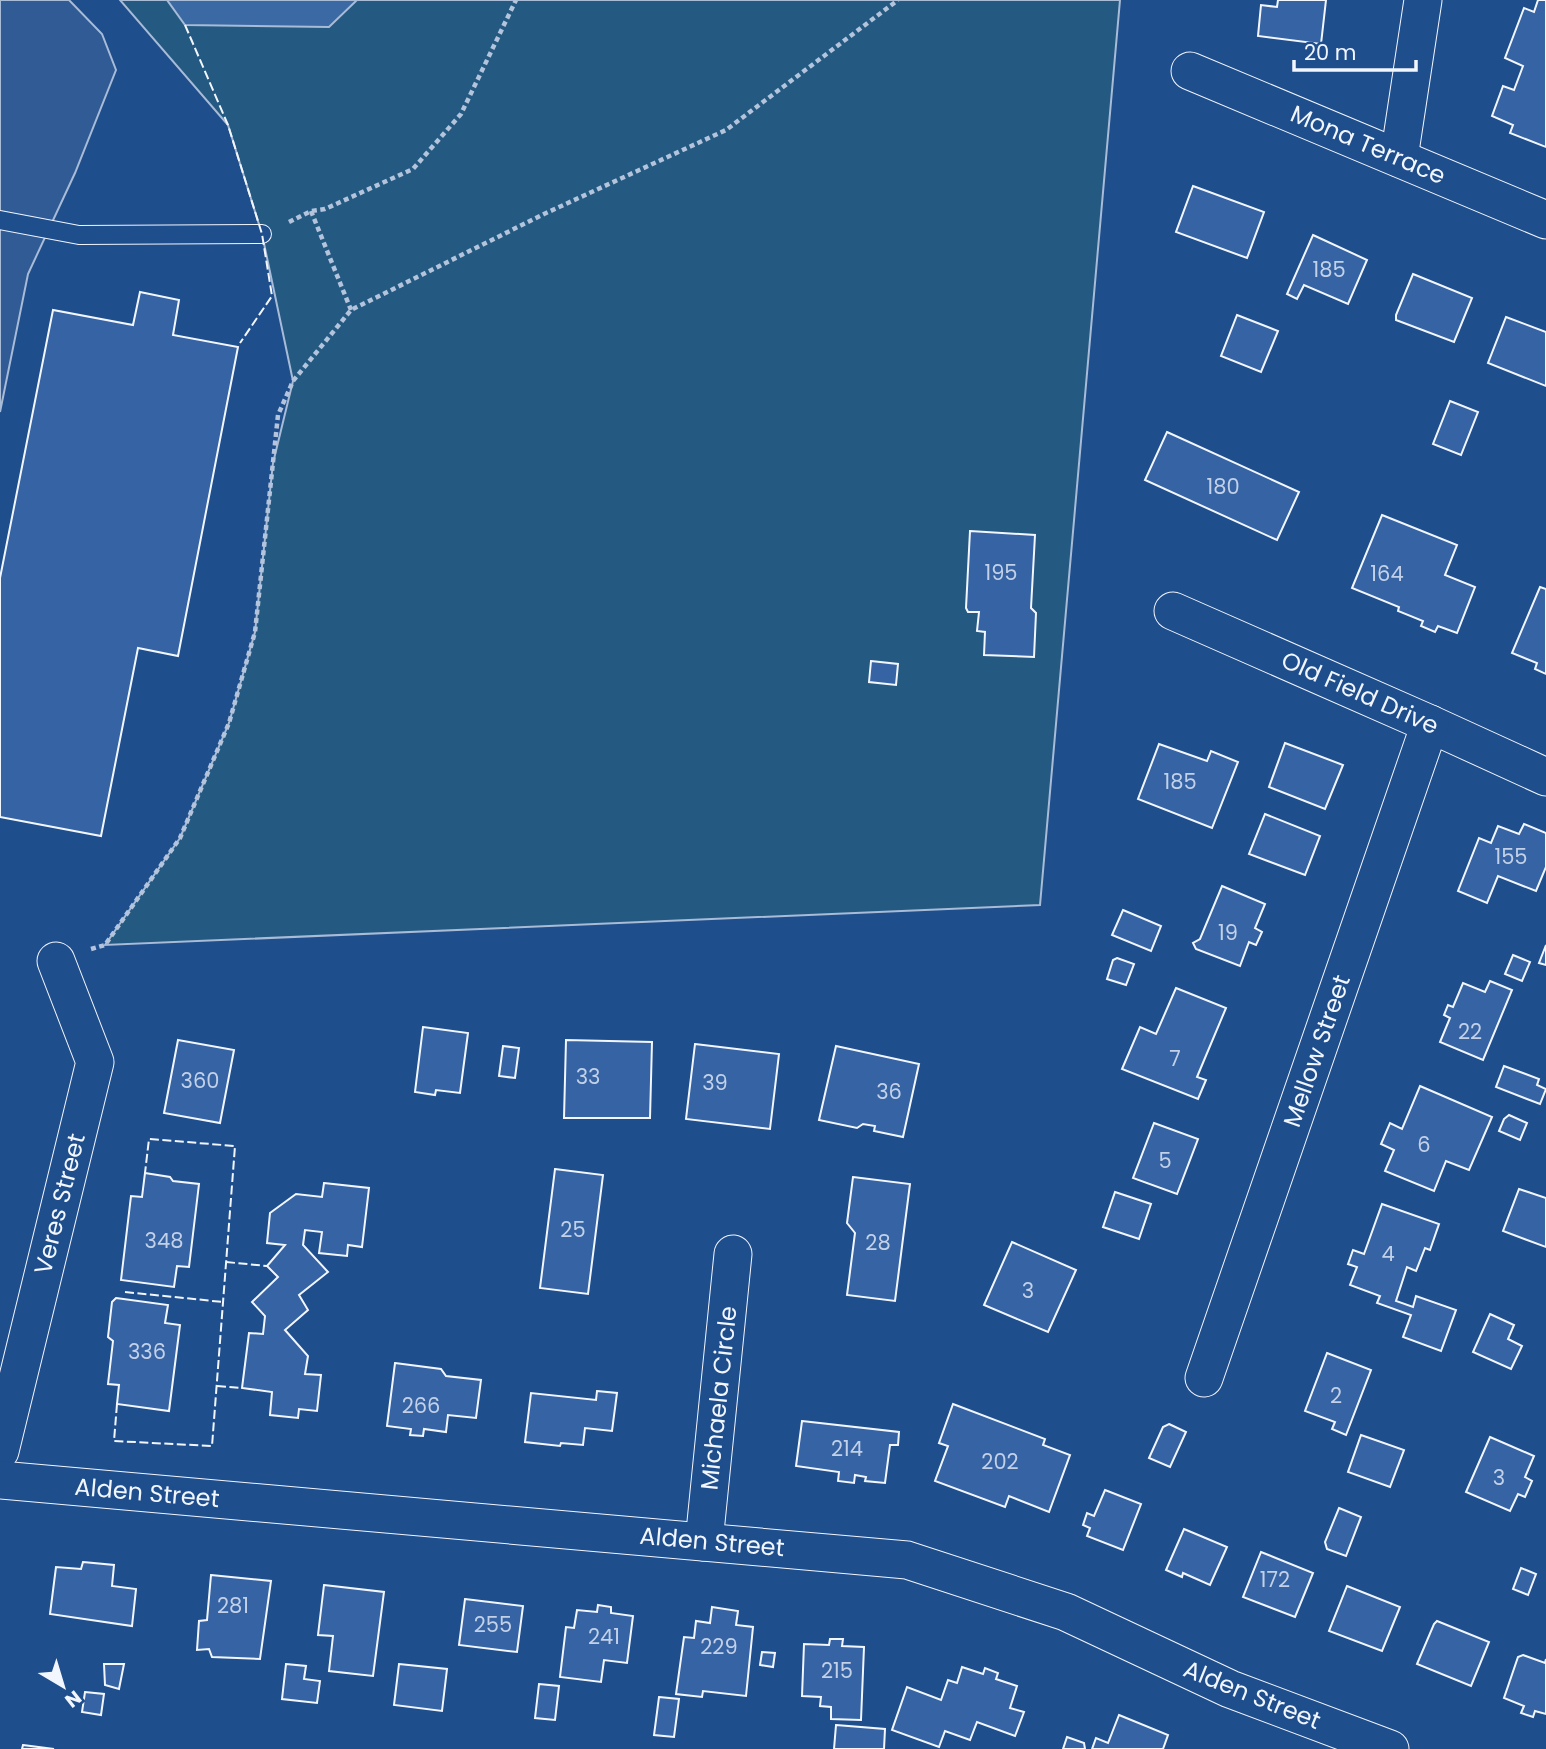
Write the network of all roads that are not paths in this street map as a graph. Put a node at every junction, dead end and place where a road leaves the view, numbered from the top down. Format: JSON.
{"nodes":[{"id":1,"x":1423,"y":0,"type":"edge"},
{"id":2,"x":1190,"y":71,"type":"dead end"},
{"id":3,"x":1399,"y":158,"type":"junction"},
{"id":4,"x":0,"y":220,"type":"edge"},
{"id":5,"x":1546,"y":220,"type":"edge"},
{"id":6,"x":262,"y":234,"type":"road end"},
{"id":7,"x":1173,"y":611,"type":"dead end"},
{"id":8,"x":1430,"y":724,"type":"junction"},
{"id":9,"x":1546,"y":777,"type":"edge"},
{"id":10,"x":56,"y":961,"type":"road end"},
{"id":11,"x":733,"y":1254,"type":"dead end"},
{"id":12,"x":1204,"y":1378,"type":"dead end"},
{"id":13,"x":0,"y":1451,"type":"edge"},
{"id":14,"x":0,"y":1480,"type":"edge"},
{"id":15,"x":704,"y":1542,"type":"junction"},
{"id":16,"x":1390,"y":1749,"type":"edge"}],
"edges":[{"from":1,"to":3,"type":"street"},
{"from":2,"to":3,"type":"street","name":"Mona Terrace"},
{"from":3,"to":5,"type":"street","name":"Mona Terrace"},
{"from":4,"to":6,"type":"lane"},
{"from":7,"to":8,"type":"street","name":"Old Field Drive"},
{"from":8,"to":9,"type":"street","name":"Old Field Drive"},
{"from":8,"to":12,"type":"street","name":"Mellow Street"},
{"from":10,"to":13,"type":"street","name":"Veres Street"},
{"from":11,"to":15,"type":"street","name":"Michaela Circle"},
{"from":14,"to":15,"type":"street","name":"Alden Street"},
{"from":15,"to":16,"type":"street","name":"Alden Street"}]}
